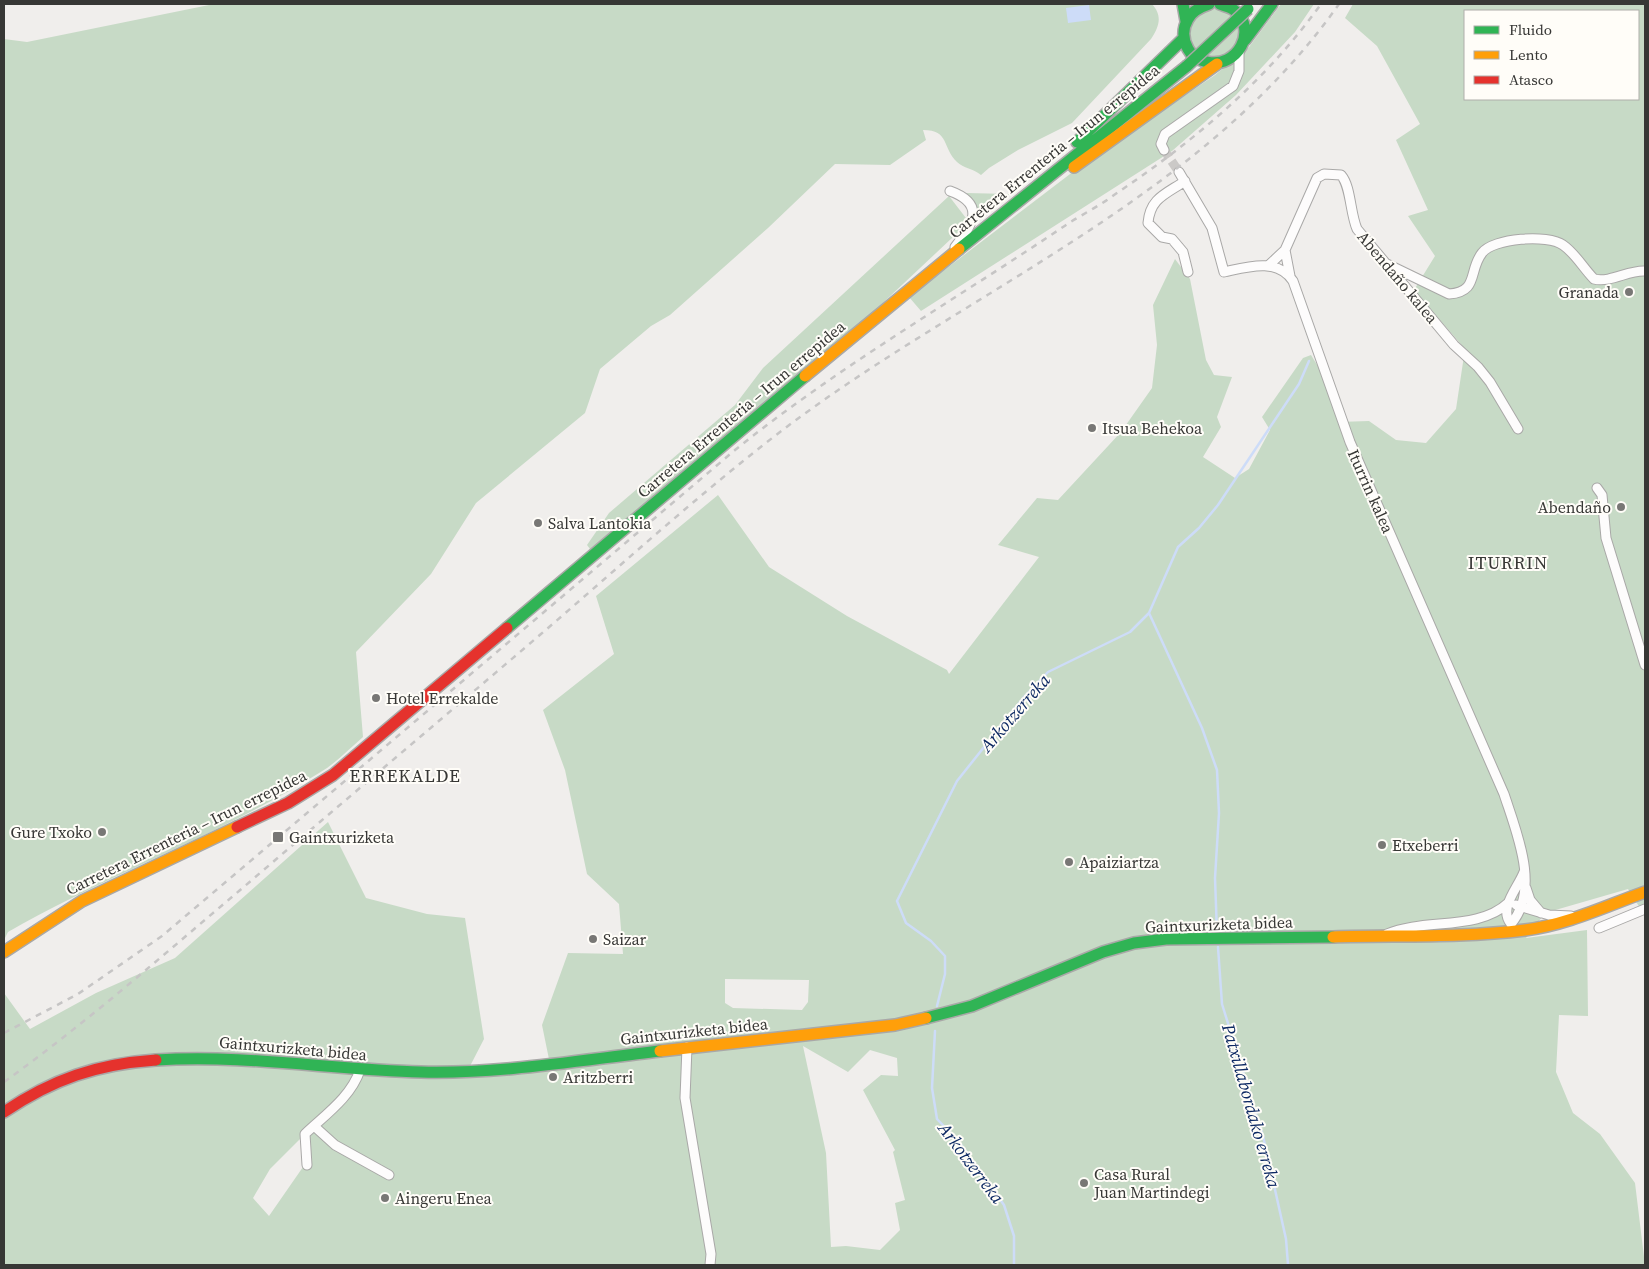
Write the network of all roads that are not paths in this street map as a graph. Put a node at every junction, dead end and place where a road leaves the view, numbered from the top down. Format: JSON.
{"nodes":[{"id":1,"x":1183,"y":4,"type":"edge"},
{"id":2,"x":1207,"y":4,"type":"edge"},
{"id":3,"x":1220,"y":4,"type":"edge"},
{"id":4,"x":1272,"y":4,"type":"edge"},
{"id":5,"x":1250,"y":6,"type":"edge"},
{"id":6,"x":1186,"y":21,"type":"junction"},
{"id":7,"x":1184,"y":38,"type":"junction"},
{"id":8,"x":1245,"y":40,"type":"junction"},
{"id":9,"x":1238,"y":53,"type":"junction"},
{"id":10,"x":1220,"y":64,"type":"junction"},
{"id":11,"x":1235,"y":82,"type":"junction"},
{"id":12,"x":1164,"y":150,"type":"dead end"},
{"id":13,"x":1180,"y":172,"type":"tunnel mouth"},
{"id":14,"x":1185,"y":181,"type":"junction"},
{"id":15,"x":950,"y":191,"type":"dead end"},
{"id":16,"x":1019,"y":200,"type":"junction"},
{"id":17,"x":998,"y":216,"type":"junction"},
{"id":18,"x":1285,"y":250,"type":"junction"},
{"id":19,"x":944,"y":261,"type":"junction"},
{"id":20,"x":1385,"y":262,"type":"junction"},
{"id":21,"x":1269,"y":265,"type":"junction"},
{"id":22,"x":1645,"y":271,"type":"edge"},
{"id":23,"x":1188,"y":272,"type":"dead end"},
{"id":24,"x":1290,"y":276,"type":"junction"},
{"id":25,"x":1518,"y":429,"type":"dead end"},
{"id":26,"x":1597,"y":488,"type":"dead end"},
{"id":27,"x":1645,"y":665,"type":"edge"},
{"id":28,"x":1524,"y":872,"type":"junction"},
{"id":29,"x":1525,"y":882,"type":"junction"},
{"id":30,"x":1645,"y":892,"type":"edge"},
{"id":31,"x":1508,"y":903,"type":"junction"},
{"id":32,"x":1521,"y":907,"type":"junction"},
{"id":33,"x":1645,"y":909,"type":"edge"},
{"id":34,"x":1541,"y":913,"type":"junction"},
{"id":35,"x":1577,"y":916,"type":"junction"},
{"id":36,"x":1512,"y":924,"type":"junction"},
{"id":37,"x":1599,"y":928,"type":"dead end"},
{"id":38,"x":1526,"y":930,"type":"junction"},
{"id":39,"x":1471,"y":934,"type":"junction"},
{"id":40,"x":1384,"y":936,"type":"junction"},
{"id":41,"x":4,"y":952,"type":"edge"},
{"id":42,"x":687,"y":1047,"type":"junction"},
{"id":43,"x":360,"y":1070,"type":"junction"},
{"id":44,"x":4,"y":1112,"type":"edge"},
{"id":45,"x":314,"y":1126,"type":"junction"},
{"id":46,"x":306,"y":1165,"type":"dead end"},
{"id":47,"x":389,"y":1175,"type":"dead end"},
{"id":48,"x":710,"y":1265,"type":"edge"}],
"edges":[{"from":1,"to":6,"type":"main road"},
{"from":2,"to":6,"type":"main road"},
{"from":3,"to":8,"type":"main road"},
{"from":4,"to":8,"type":"main road"},
{"from":5,"to":16,"type":"main road","name":"Carretera Errenteria – Irun errepidea","bridge":true},
{"from":6,"to":7,"type":"main road"},
{"from":7,"to":10,"type":"main road"},
{"from":7,"to":16,"type":"main road"},
{"from":8,"to":9,"type":"main road"},
{"from":9,"to":10,"type":"main road"},
{"from":9,"to":11,"type":"street"},
{"from":10,"to":11,"type":"street"},
{"from":10,"to":17,"type":"main road"},
{"from":11,"to":12,"type":"street"},
{"from":13,"to":14,"type":"street"},
{"from":14,"to":21,"type":"street"},
{"from":14,"to":23,"type":"street"},
{"from":15,"to":19,"type":"street"},
{"from":16,"to":17,"type":"main road","name":"Carretera Errenteria – Irun errepidea"},
{"from":17,"to":19,"type":"main road","name":"Carretera Errenteria – Irun errepidea"},
{"from":18,"to":20,"type":"street","name":"Abendaño kalea"},
{"from":18,"to":21,"type":"street"},
{"from":18,"to":24,"type":"street","name":"Iturrin kalea"},
{"from":19,"to":41,"type":"main road","name":"Carretera Errenteria – Irun errepidea"},
{"from":20,"to":22,"type":"street"},
{"from":20,"to":25,"type":"street","name":"Abendaño kalea"},
{"from":21,"to":24,"type":"street"},
{"from":24,"to":28,"type":"street","name":"Iturrin kalea"},
{"from":26,"to":27,"type":"street"},
{"from":28,"to":29,"type":"street","name":"Iturrin kalea"},
{"from":28,"to":31,"type":"street"},
{"from":29,"to":32,"type":"street","name":"Iturrin kalea"},
{"from":29,"to":34,"type":"street","name":"Iturrin kalea"},
{"from":30,"to":35,"type":"main road","name":"Gaintxurizketa bidea"},
{"from":31,"to":32,"type":"street"},
{"from":31,"to":36,"type":"street"},
{"from":31,"to":40,"type":"street"},
{"from":32,"to":34,"type":"street"},
{"from":32,"to":36,"type":"street","name":"Iturrin kalea"},
{"from":33,"to":37,"type":"street"},
{"from":34,"to":35,"type":"street"},
{"from":35,"to":36,"type":"main road","name":"Gaintxurizketa bidea"},
{"from":35,"to":38,"type":"main road","name":"Gaintxurizketa bidea"},
{"from":36,"to":38,"type":"main road","name":"Gaintxurizketa bidea"},
{"from":36,"to":39,"type":"main road","name":"Gaintxurizketa bidea"},
{"from":36,"to":40,"type":"main road","name":"Gaintxurizketa bidea"},
{"from":38,"to":39,"type":"main road","name":"Gaintxurizketa bidea"},
{"from":39,"to":40,"type":"main road","name":"Gaintxurizketa bidea"},
{"from":40,"to":42,"type":"main road","name":"Gaintxurizketa bidea"},
{"from":42,"to":43,"type":"main road","name":"Gaintxurizketa bidea"},
{"from":42,"to":48,"type":"street"},
{"from":43,"to":44,"type":"main road","name":"Gaintxurizketa bidea"},
{"from":43,"to":45,"type":"street"},
{"from":45,"to":46,"type":"street"},
{"from":45,"to":47,"type":"street"}]}
